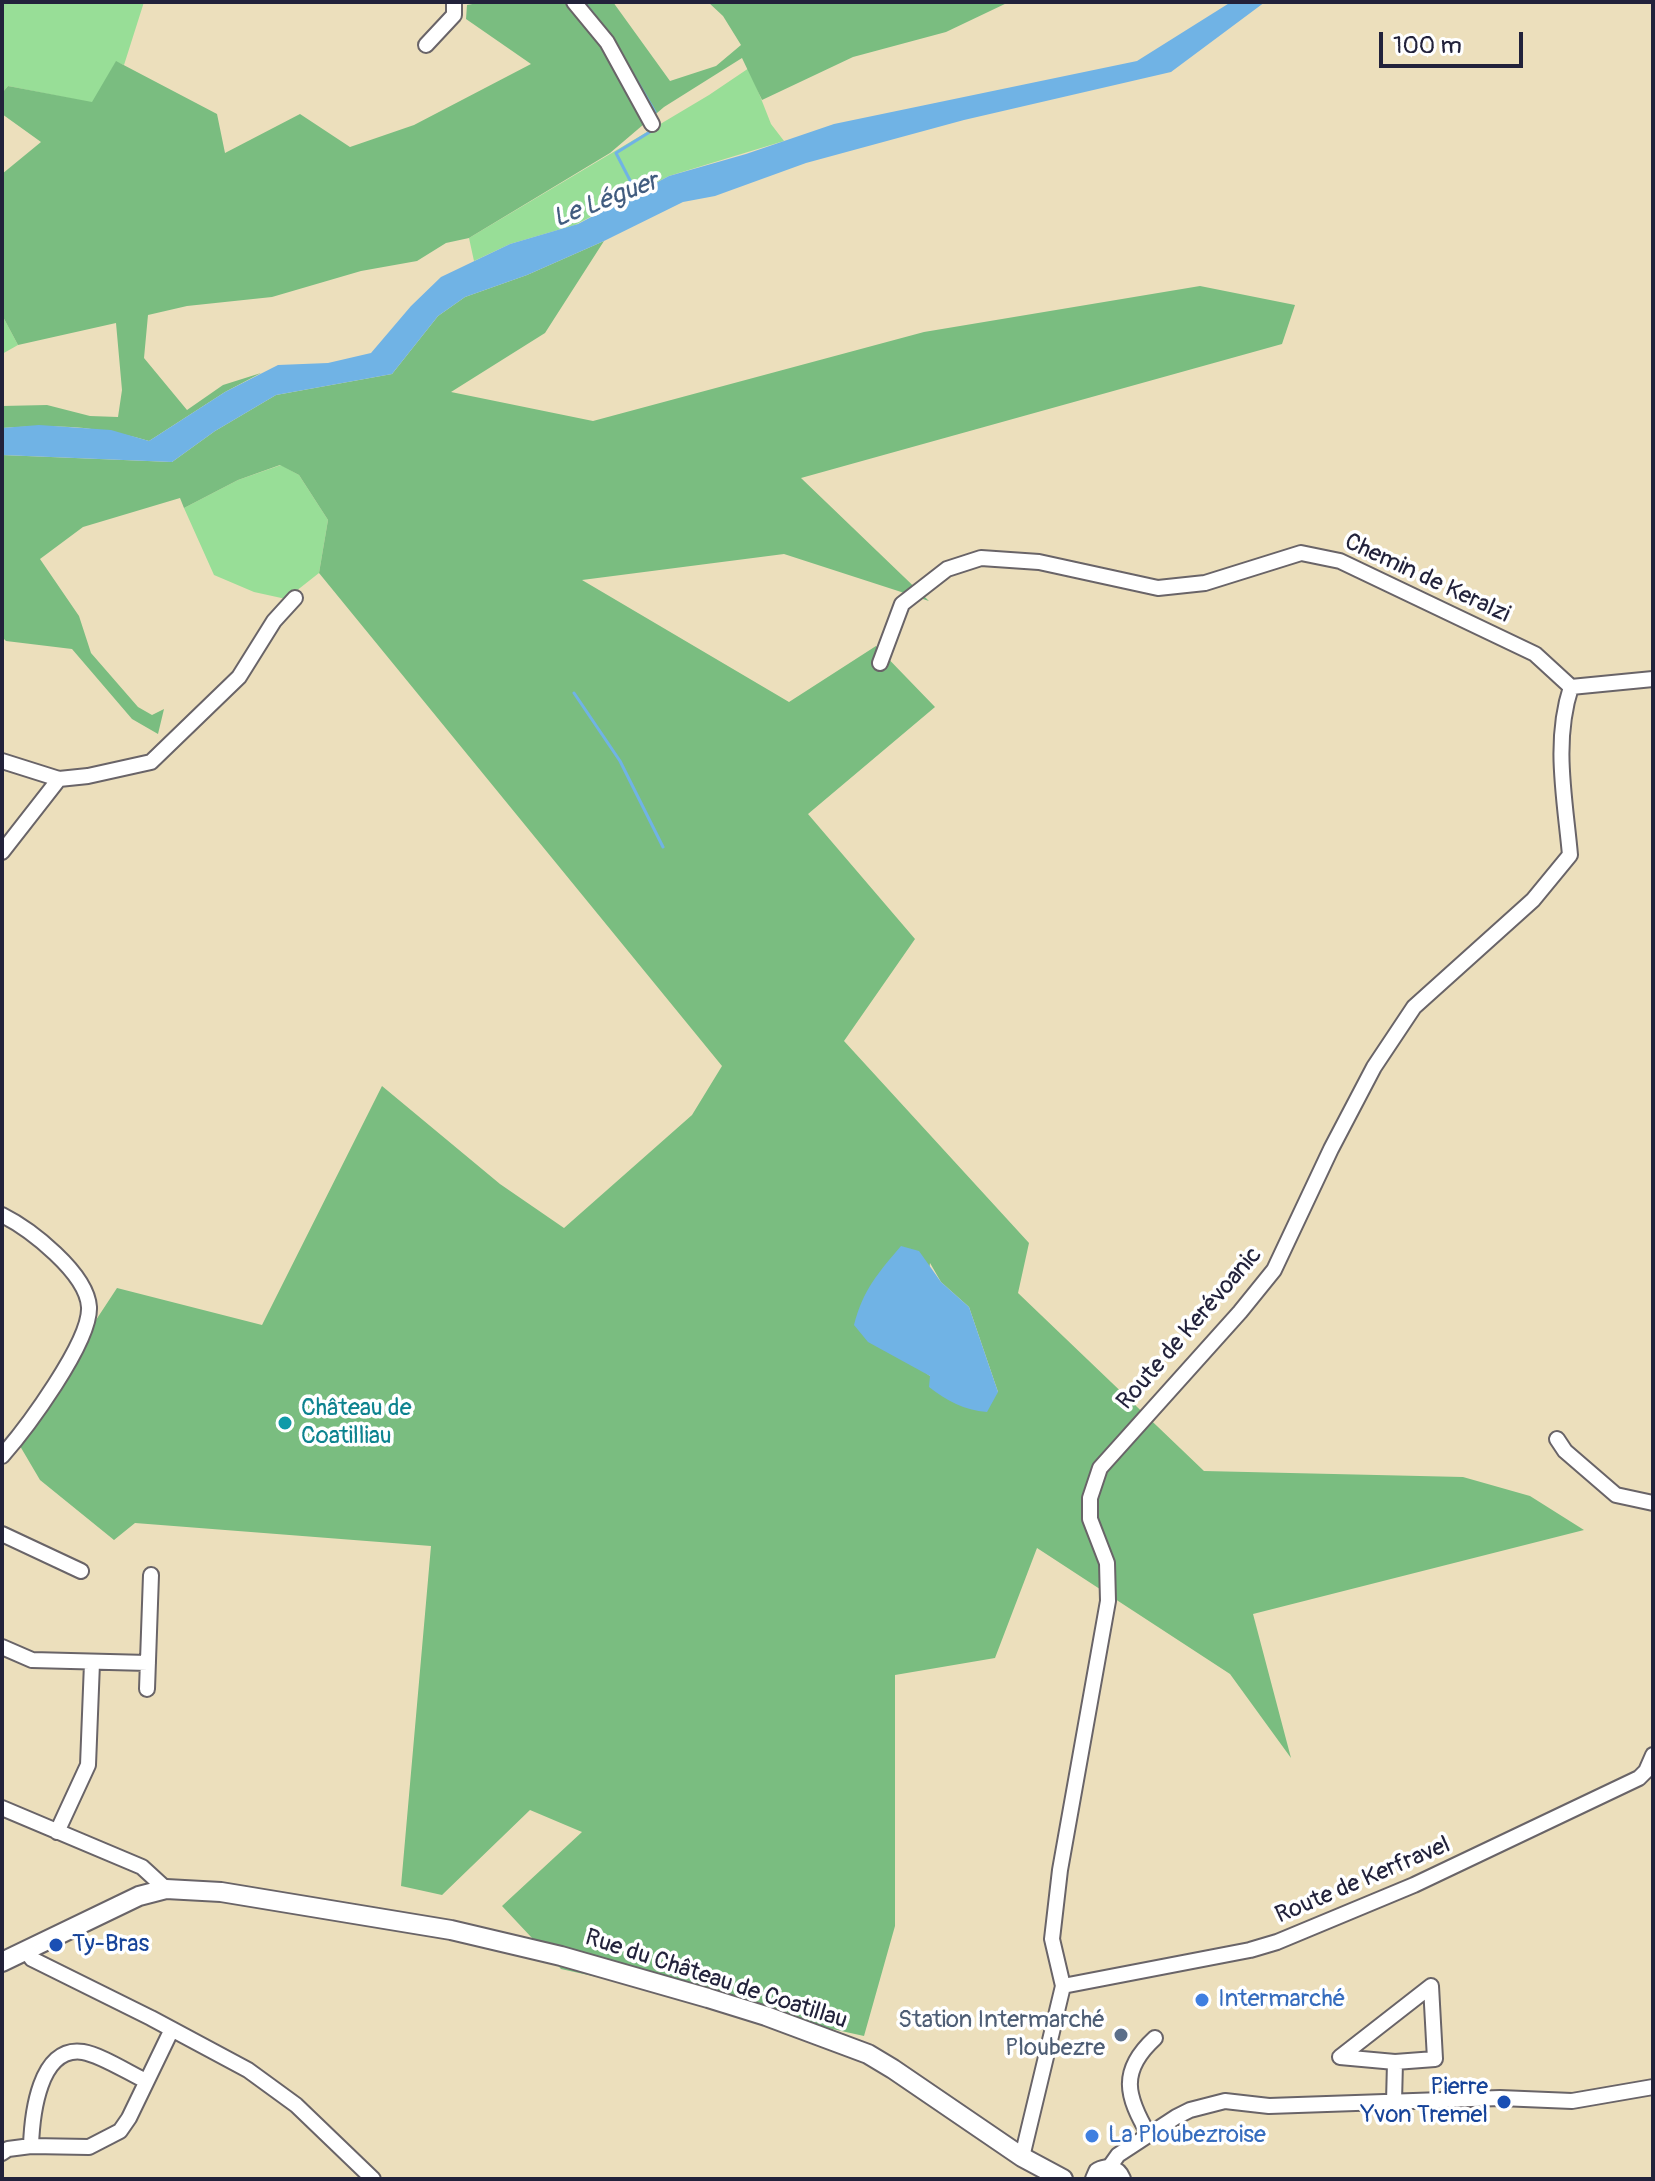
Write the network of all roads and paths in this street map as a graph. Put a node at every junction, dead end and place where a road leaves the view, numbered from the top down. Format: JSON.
{"nodes":[{"id":1,"x":454,"y":2,"type":"edge"},
{"id":2,"x":574,"y":2,"type":"edge"},
{"id":3,"x":426,"y":45,"type":"dead end"},
{"id":4,"x":652,"y":124,"type":"dead end"},
{"id":5,"x":295,"y":598,"type":"dead end"},
{"id":6,"x":880,"y":663,"type":"dead end"},
{"id":7,"x":1653,"y":679,"type":"edge"},
{"id":8,"x":1571,"y":687,"type":"junction"},
{"id":9,"x":2,"y":761,"type":"edge"},
{"id":10,"x":59,"y":779,"type":"junction"},
{"id":11,"x":2,"y":852,"type":"edge"},
{"id":12,"x":2,"y":1215,"type":"edge"},
{"id":13,"x":1557,"y":1439,"type":"dead end"},
{"id":14,"x":2,"y":1456,"type":"edge"},
{"id":15,"x":1653,"y":1503,"type":"edge"},
{"id":16,"x":2,"y":1534,"type":"edge"},
{"id":17,"x":81,"y":1571,"type":"dead end"},
{"id":18,"x":151,"y":1575,"type":"dead end"},
{"id":19,"x":2,"y":1647,"type":"edge"},
{"id":20,"x":92,"y":1663,"type":"junction"},
{"id":21,"x":148,"y":1663,"type":"junction"},
{"id":22,"x":147,"y":1689,"type":"dead end"},
{"id":23,"x":1653,"y":1755,"type":"edge"},
{"id":24,"x":2,"y":1808,"type":"edge"},
{"id":25,"x":57,"y":1832,"type":"junction"},
{"id":26,"x":166,"y":1889,"type":"junction"},
{"id":27,"x":26,"y":1951,"type":"junction"},
{"id":28,"x":2,"y":1962,"type":"edge"},
{"id":29,"x":1063,"y":1986,"type":"junction"},
{"id":30,"x":172,"y":2029,"type":"junction"},
{"id":31,"x":1155,"y":2038,"type":"dead end"},
{"id":32,"x":1395,"y":2062,"type":"junction"},
{"id":33,"x":146,"y":2081,"type":"junction"},
{"id":34,"x":1653,"y":2087,"type":"edge"},
{"id":35,"x":1394,"y":2102,"type":"junction"},
{"id":36,"x":1149,"y":2135,"type":"junction"},
{"id":37,"x":31,"y":2146,"type":"junction"},
{"id":38,"x":2,"y":2153,"type":"edge"},
{"id":39,"x":1022,"y":2157,"type":"junction"},
{"id":40,"x":1103,"y":2176,"type":"edge"},
{"id":41,"x":373,"y":2179,"type":"edge"},
{"id":42,"x":1063,"y":2179,"type":"edge"}],
"edges":[{"from":1,"to":3,"type":"street"},
{"from":2,"to":4,"type":"street"},
{"from":5,"to":10,"type":"street"},
{"from":6,"to":8,"type":"street","name":"Chemin de Keralzi"},
{"from":7,"to":8,"type":"street"},
{"from":8,"to":29,"type":"street","name":"Route de Kerévoanic"},
{"from":9,"to":10,"type":"street"},
{"from":10,"to":11,"type":"street"},
{"from":12,"to":14,"type":"street"},
{"from":13,"to":15,"type":"street"},
{"from":16,"to":17,"type":"street"},
{"from":18,"to":21,"type":"street"},
{"from":19,"to":20,"type":"street"},
{"from":20,"to":21,"type":"street"},
{"from":20,"to":25,"type":"street"},
{"from":21,"to":22,"type":"street"},
{"from":23,"to":29,"type":"street","name":"Route de Kerfravel"},
{"from":24,"to":25,"type":"street"},
{"from":25,"to":26,"type":"street"},
{"from":26,"to":27,"type":"main road"},
{"from":26,"to":39,"type":"main road","name":"Rue du Château de Coatillau"},
{"from":27,"to":28,"type":"main road"},
{"from":27,"to":30,"type":"street"},
{"from":29,"to":39,"type":"street","name":"Route de Kerévoanic"},
{"from":30,"to":33,"type":"street"},
{"from":30,"to":41,"type":"street"},
{"from":31,"to":36,"type":"street"},
{"from":32,"to":32,"type":"street"},
{"from":32,"to":35,"type":"street"},
{"from":33,"to":37,"type":"street"},
{"from":33,"to":37,"type":"street"},
{"from":34,"to":35,"type":"street"},
{"from":35,"to":36,"type":"street"},
{"from":36,"to":40,"type":"street"},
{"from":37,"to":38,"type":"street"},
{"from":39,"to":42,"type":"main road","name":"Rue du Château de Coatillau"}]}
